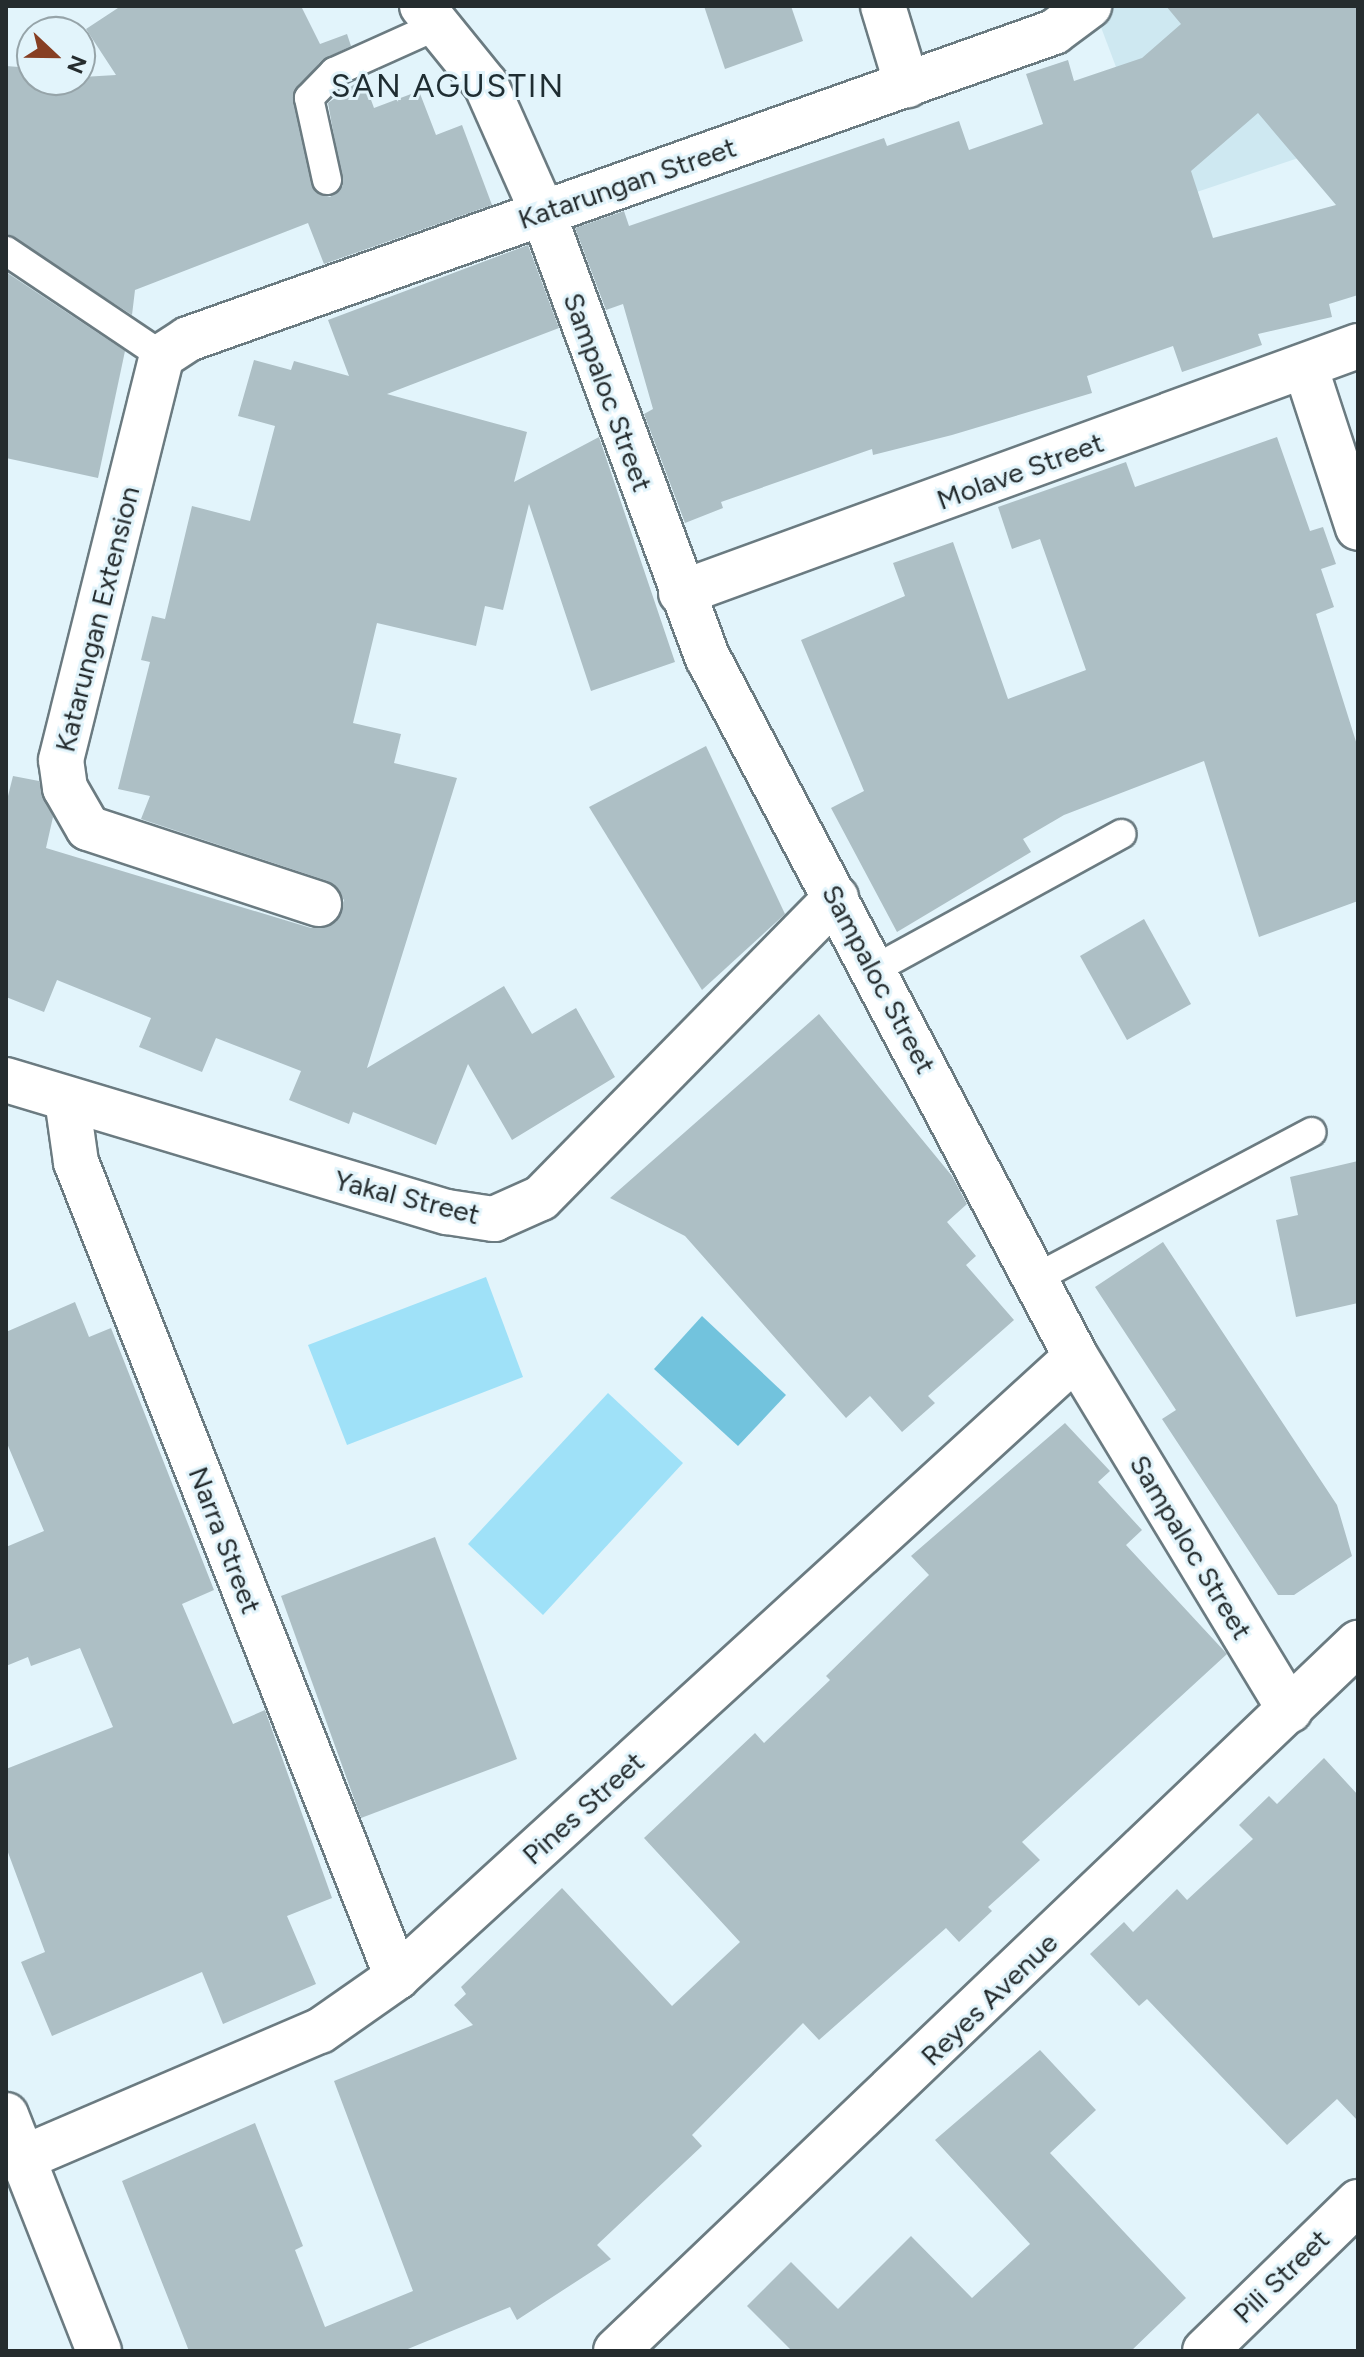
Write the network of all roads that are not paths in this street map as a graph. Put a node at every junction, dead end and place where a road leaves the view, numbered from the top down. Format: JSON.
{"nodes":[{"id":1,"x":883,"y":6,"type":"edge"},
{"id":2,"x":1089,"y":6,"type":"edge"},
{"id":3,"x":432,"y":15,"type":"edge"},
{"id":4,"x":907,"y":85,"type":"junction"},
{"id":5,"x":327,"y":180,"type":"dead end"},
{"id":6,"x":543,"y":213,"type":"junction"},
{"id":7,"x":6,"y":251,"type":"edge"},
{"id":8,"x":1358,"y":346,"type":"edge"},
{"id":9,"x":162,"y":356,"type":"junction"},
{"id":10,"x":1306,"y":369,"type":"junction"},
{"id":11,"x":1358,"y":528,"type":"edge"},
{"id":12,"x":681,"y":593,"type":"junction"},
{"id":13,"x":1122,"y":834,"type":"dead end"},
{"id":14,"x":836,"y":898,"type":"junction"},
{"id":15,"x":319,"y":904,"type":"dead end"},
{"id":16,"x":875,"y":969,"type":"junction"},
{"id":17,"x":6,"y":1080,"type":"edge"},
{"id":18,"x":67,"y":1099,"type":"junction"},
{"id":19,"x":1312,"y":1132,"type":"dead end"},
{"id":20,"x":1034,"y":1279,"type":"junction"},
{"id":21,"x":1076,"y":1357,"type":"junction"},
{"id":22,"x":1358,"y":1643,"type":"edge"},
{"id":23,"x":1290,"y":1710,"type":"junction"},
{"id":24,"x":397,"y":1977,"type":"junction"},
{"id":25,"x":6,"y":2115,"type":"edge"},
{"id":26,"x":23,"y":2158,"type":"junction"},
{"id":27,"x":1358,"y":2202,"type":"edge"},
{"id":28,"x":99,"y":2351,"type":"edge"},
{"id":29,"x":616,"y":2351,"type":"edge"},
{"id":30,"x":1205,"y":2351,"type":"edge"}],
"edges":[{"from":1,"to":4,"type":"street"},
{"from":2,"to":4,"type":"street","name":"Katarungan Street"},
{"from":3,"to":5,"type":"lane"},
{"from":3,"to":6,"type":"street","name":"Sampaloc Street"},
{"from":4,"to":6,"type":"street","name":"Katarungan Street"},
{"from":6,"to":9,"type":"street","name":"Katarungan Street"},
{"from":6,"to":12,"type":"street","name":"Sampaloc Street"},
{"from":7,"to":9,"type":"lane"},
{"from":8,"to":10,"type":"street","name":"Molave Street"},
{"from":9,"to":15,"type":"street","name":"Katarungan Extension"},
{"from":10,"to":11,"type":"street"},
{"from":10,"to":12,"type":"street","name":"Molave Street"},
{"from":12,"to":14,"type":"street","name":"Sampaloc Street"},
{"from":13,"to":16,"type":"lane"},
{"from":14,"to":16,"type":"street","name":"Sampaloc Street"},
{"from":14,"to":18,"type":"street","name":"Yakal Street"},
{"from":16,"to":20,"type":"street","name":"Sampaloc Street"},
{"from":17,"to":18,"type":"street","name":"Yakal Street"},
{"from":18,"to":24,"type":"street","name":"Narra Street"},
{"from":19,"to":20,"type":"lane"},
{"from":20,"to":21,"type":"street","name":"Sampaloc Street"},
{"from":21,"to":23,"type":"street","name":"Sampaloc Street"},
{"from":21,"to":24,"type":"street","name":"Pines Street"},
{"from":22,"to":23,"type":"street","name":"Reyes Avenue"},
{"from":23,"to":29,"type":"street","name":"Reyes Avenue"},
{"from":24,"to":26,"type":"street","name":"Pines Street"},
{"from":25,"to":26,"type":"street"},
{"from":26,"to":28,"type":"street"},
{"from":27,"to":30,"type":"street","name":"Pili Street"}]}
